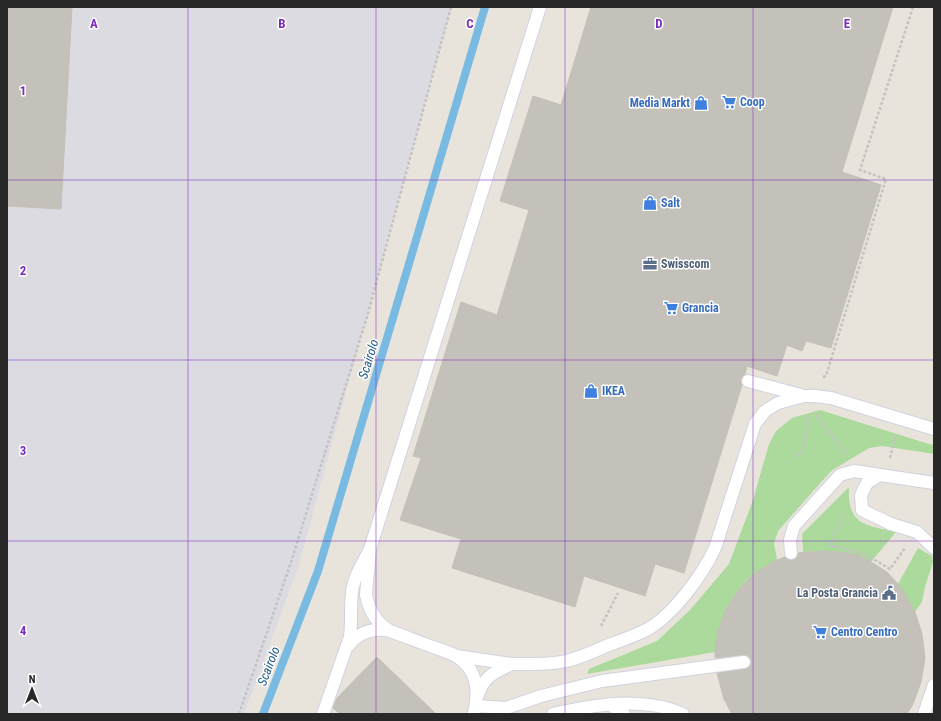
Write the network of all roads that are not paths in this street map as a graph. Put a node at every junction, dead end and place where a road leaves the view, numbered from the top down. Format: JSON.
{"nodes":[{"id":1,"x":540,"y":7,"type":"edge"},
{"id":2,"x":748,"y":381,"type":"dead end"},
{"id":3,"x":804,"y":396,"type":"junction"},
{"id":4,"x":934,"y":429,"type":"edge"},
{"id":5,"x":883,"y":475,"type":"junction"},
{"id":6,"x":934,"y":483,"type":"edge"},
{"id":7,"x":934,"y":548,"type":"edge"},
{"id":8,"x":370,"y":549,"type":"junction"},
{"id":9,"x":791,"y":553,"type":"dead end"},
{"id":10,"x":390,"y":631,"type":"junction"},
{"id":11,"x":346,"y":648,"type":"junction"},
{"id":12,"x":455,"y":655,"type":"junction"},
{"id":13,"x":744,"y":662,"type":"dead end"},
{"id":14,"x":512,"y":664,"type":"junction"},
{"id":15,"x":934,"y":685,"type":"edge"},
{"id":16,"x":609,"y":704,"type":"junction"},
{"id":17,"x":476,"y":706,"type":"edge"},
{"id":18,"x":323,"y":714,"type":"edge"},
{"id":19,"x":553,"y":714,"type":"edge"},
{"id":20,"x":624,"y":714,"type":"edge"},
{"id":21,"x":683,"y":714,"type":"edge"},
{"id":22,"x":924,"y":714,"type":"edge"}],
"edges":[{"from":1,"to":8,"type":"lane"},
{"from":2,"to":3,"type":"lane"},
{"from":3,"to":4,"type":"lane"},
{"from":3,"to":14,"type":"lane"},
{"from":5,"to":6,"type":"lane"},
{"from":5,"to":7,"type":"lane"},
{"from":5,"to":9,"type":"lane"},
{"from":8,"to":10,"type":"lane"},
{"from":8,"to":11,"type":"lane"},
{"from":10,"to":11,"type":"lane"},
{"from":10,"to":12,"type":"lane"},
{"from":11,"to":18,"type":"lane"},
{"from":12,"to":14,"type":"lane"},
{"from":12,"to":17,"type":"lane"},
{"from":13,"to":17,"type":"lane"},
{"from":14,"to":17,"type":"lane"},
{"from":15,"to":22,"type":"lane"},
{"from":16,"to":19,"type":"lane"},
{"from":16,"to":20,"type":"lane"},
{"from":16,"to":21,"type":"lane"}]}
